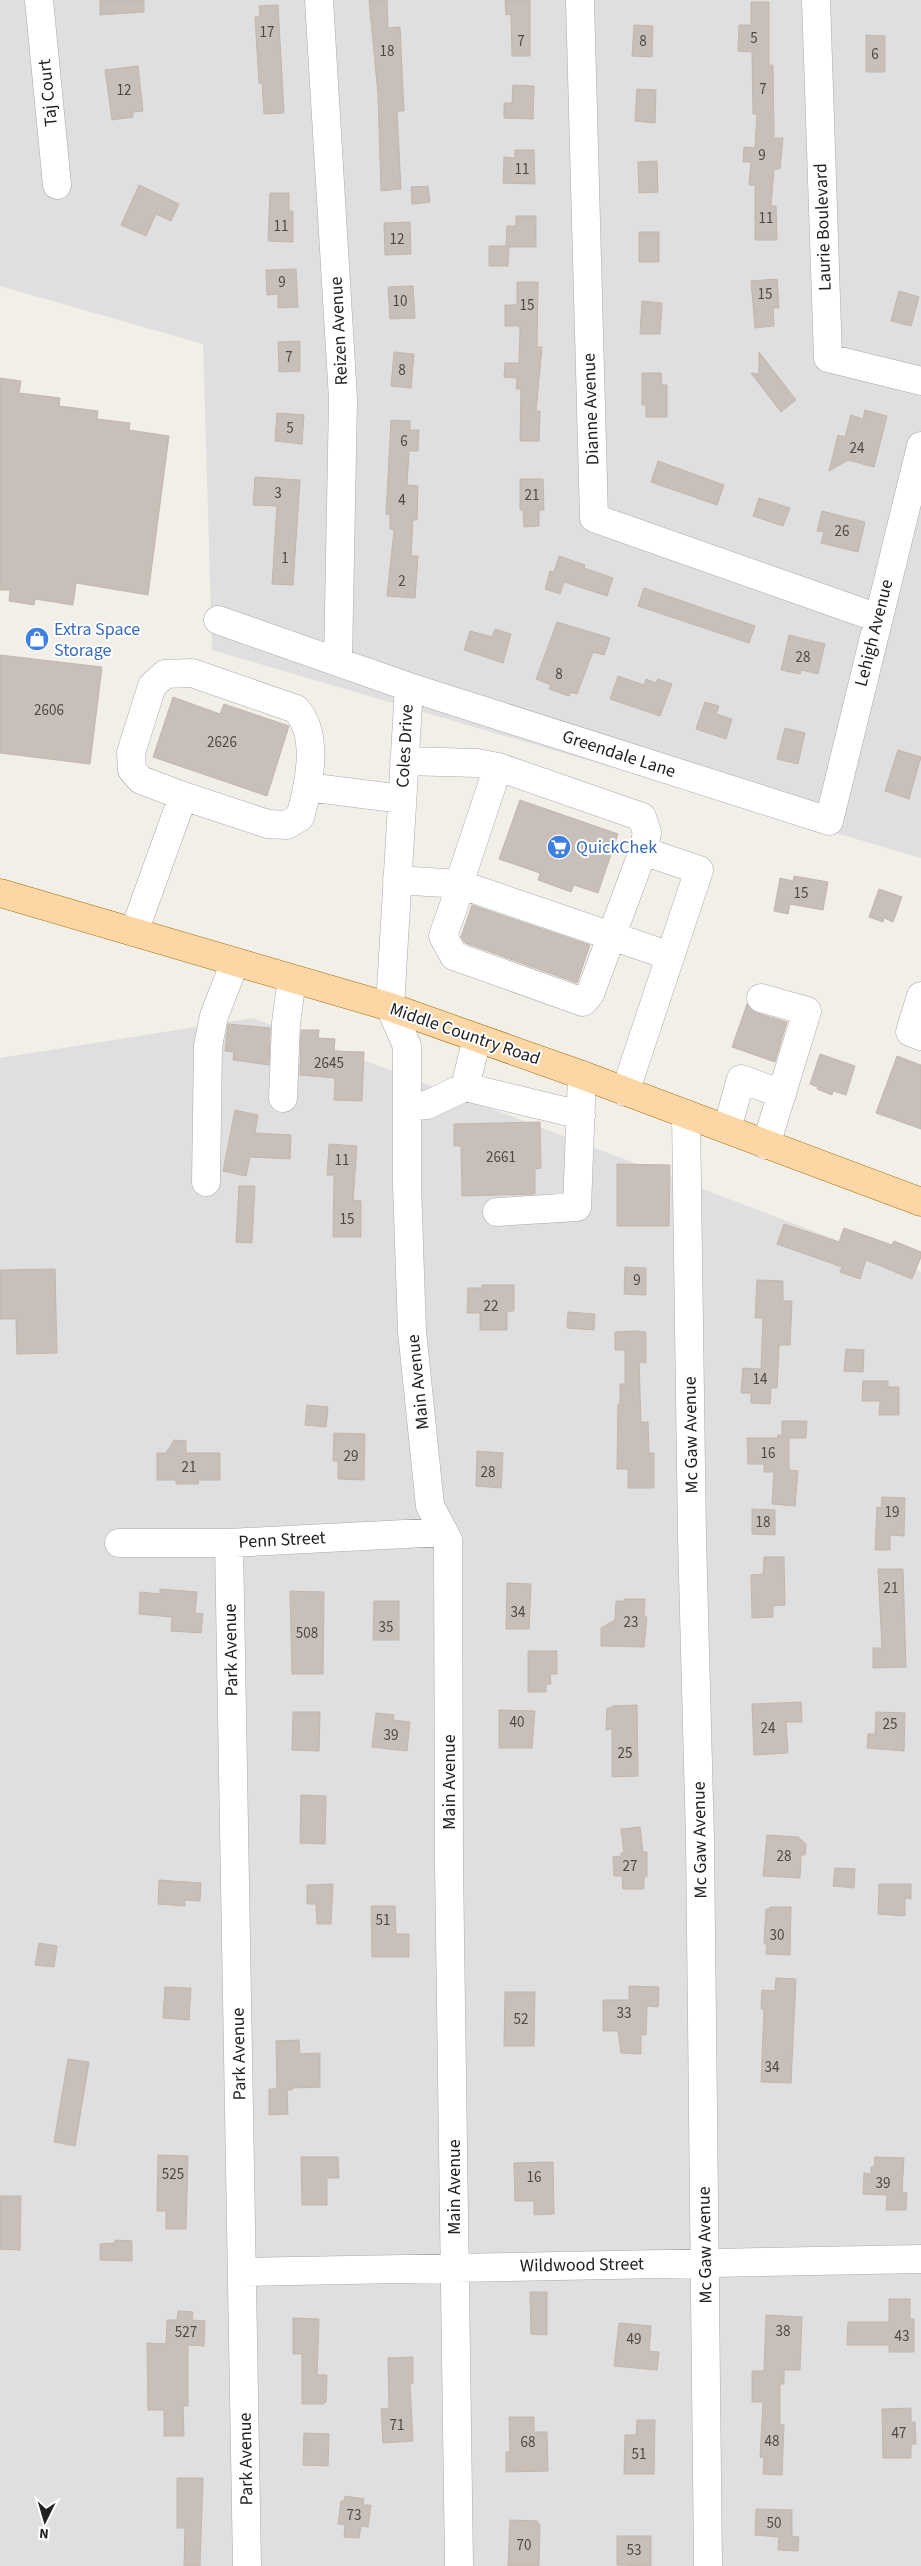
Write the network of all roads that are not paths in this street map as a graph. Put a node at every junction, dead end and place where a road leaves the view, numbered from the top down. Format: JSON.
{"nodes":[{"id":1,"x":39,"y":0,"type":"edge"},
{"id":2,"x":319,"y":0,"type":"edge"},
{"id":3,"x":580,"y":0,"type":"edge"},
{"id":4,"x":816,"y":0,"type":"edge"},
{"id":5,"x":57,"y":185,"type":"dead end"},
{"id":6,"x":921,"y":381,"type":"edge"},
{"id":7,"x":921,"y":446,"type":"edge"},
{"id":8,"x":878,"y":618,"type":"junction"},
{"id":9,"x":218,"y":620,"type":"dead end"},
{"id":10,"x":338,"y":662,"type":"junction"},
{"id":11,"x":409,"y":687,"type":"junction"},
{"id":12,"x":404,"y":760,"type":"junction"},
{"id":13,"x":498,"y":768,"type":"junction"},
{"id":14,"x":307,"y":788,"type":"junction"},
{"id":15,"x":183,"y":796,"type":"junction"},
{"id":16,"x":402,"y":799,"type":"junction"},
{"id":17,"x":829,"y":821,"type":"joint"},
{"id":18,"x":643,"y":851,"type":"junction"},
{"id":19,"x":397,"y":880,"type":"junction"},
{"id":20,"x":460,"y":885,"type":"junction"},
{"id":21,"x":0,"y":893,"type":"edge"},
{"id":22,"x":134,"y":932,"type":"junction"},
{"id":23,"x":613,"y":936,"type":"junction"},
{"id":24,"x":670,"y":956,"type":"junction"},
{"id":25,"x":235,"y":962,"type":"junction"},
{"id":26,"x":292,"y":979,"type":"junction"},
{"id":27,"x":921,"y":996,"type":"edge"},
{"id":28,"x":761,"y":998,"type":"dead end"},
{"id":29,"x":390,"y":1007,"type":"junction"},
{"id":30,"x":921,"y":1036,"type":"edge"},
{"id":31,"x":477,"y":1038,"type":"junction"},
{"id":32,"x":582,"y":1075,"type":"junction"},
{"id":33,"x":465,"y":1087,"type":"junction"},
{"id":34,"x":625,"y":1092,"type":"junction"},
{"id":35,"x":782,"y":1094,"type":"junction"},
{"id":36,"x":283,"y":1098,"type":"dead end"},
{"id":37,"x":407,"y":1107,"type":"junction"},
{"id":38,"x":686,"y":1114,"type":"junction"},
{"id":39,"x":581,"y":1115,"type":"junction"},
{"id":40,"x":727,"y":1129,"type":"junction"},
{"id":41,"x":766,"y":1144,"type":"junction"},
{"id":42,"x":206,"y":1182,"type":"dead end"},
{"id":43,"x":921,"y":1202,"type":"edge"},
{"id":44,"x":497,"y":1212,"type":"dead end"},
{"id":45,"x":444,"y":1532,"type":"junction"},
{"id":46,"x":119,"y":1543,"type":"dead end"},
{"id":47,"x":229,"y":1543,"type":"junction"},
{"id":48,"x":921,"y":2259,"type":"edge"},
{"id":49,"x":705,"y":2263,"type":"junction"},
{"id":50,"x":454,"y":2268,"type":"junction"},
{"id":51,"x":243,"y":2272,"type":"junction"},
{"id":52,"x":247,"y":2566,"type":"edge"},
{"id":53,"x":459,"y":2566,"type":"edge"},
{"id":54,"x":708,"y":2566,"type":"edge"}],
"edges":[{"from":1,"to":5,"type":"street","name":"Taj Court"},
{"from":2,"to":10,"type":"street","name":"Reizen Avenue"},
{"from":3,"to":8,"type":"street","name":"Dianne Avenue"},
{"from":4,"to":6,"type":"street","name":"Laurie Boulevard"},
{"from":7,"to":8,"type":"street","name":"Lehigh Avenue"},
{"from":8,"to":17,"type":"street","name":"Lehigh Avenue"},
{"from":9,"to":10,"type":"street","name":"Coles Drive"},
{"from":10,"to":11,"type":"street","name":"Coles Drive"},
{"from":11,"to":12,"type":"street","name":"Coles Drive"},
{"from":11,"to":17,"type":"street","name":"Greendale Lane"},
{"from":12,"to":13,"type":"street"},
{"from":12,"to":16,"type":"street","name":"Coles Drive"},
{"from":13,"to":18,"type":"street"},
{"from":13,"to":20,"type":"street"},
{"from":14,"to":15,"type":"street"},
{"from":14,"to":15,"type":"street"},
{"from":14,"to":16,"type":"street"},
{"from":15,"to":22,"type":"street"},
{"from":16,"to":19,"type":"street","name":"Coles Drive"},
{"from":18,"to":23,"type":"street"},
{"from":18,"to":24,"type":"street"},
{"from":19,"to":20,"type":"street"},
{"from":19,"to":29,"type":"street","name":"Coles Drive"},
{"from":20,"to":23,"type":"street"},
{"from":20,"to":23,"type":"street"},
{"from":21,"to":22,"type":"main road","name":"Middle Country Road"},
{"from":22,"to":25,"type":"main road","name":"Middle Country Road"},
{"from":23,"to":24,"type":"street"},
{"from":24,"to":34,"type":"street"},
{"from":25,"to":26,"type":"main road","name":"Middle Country Road"},
{"from":25,"to":42,"type":"street"},
{"from":26,"to":29,"type":"main road","name":"Middle Country Road"},
{"from":26,"to":36,"type":"street"},
{"from":27,"to":30,"type":"street"},
{"from":28,"to":35,"type":"street"},
{"from":29,"to":31,"type":"main road","name":"Middle Country Road"},
{"from":29,"to":37,"type":"street","name":"Main Avenue"},
{"from":31,"to":32,"type":"main road","name":"Middle Country Road"},
{"from":31,"to":33,"type":"street"},
{"from":32,"to":34,"type":"main road","name":"Middle Country Road"},
{"from":32,"to":39,"type":"street"},
{"from":33,"to":37,"type":"street"},
{"from":33,"to":39,"type":"street"},
{"from":34,"to":38,"type":"main road","name":"Middle Country Road"},
{"from":35,"to":40,"type":"street"},
{"from":35,"to":41,"type":"street"},
{"from":37,"to":45,"type":"street","name":"Main Avenue"},
{"from":38,"to":40,"type":"main road","name":"Middle Country Road"},
{"from":38,"to":49,"type":"street","name":"Mc Gaw Avenue"},
{"from":39,"to":44,"type":"street"},
{"from":40,"to":41,"type":"main road","name":"Middle Country Road"},
{"from":41,"to":43,"type":"main road","name":"Middle Country Road"},
{"from":45,"to":47,"type":"street","name":"Penn Street"},
{"from":45,"to":50,"type":"street","name":"Main Avenue"},
{"from":46,"to":47,"type":"street","name":"Penn Street"},
{"from":47,"to":51,"type":"street","name":"Park Avenue"},
{"from":48,"to":49,"type":"street","name":"Wildwood Street"},
{"from":49,"to":50,"type":"street","name":"Wildwood Street"},
{"from":49,"to":54,"type":"street","name":"Mc Gaw Avenue"},
{"from":50,"to":51,"type":"street","name":"Wildwood Street"},
{"from":50,"to":53,"type":"street","name":"Main Avenue"},
{"from":51,"to":52,"type":"street","name":"Park Avenue"}]}
